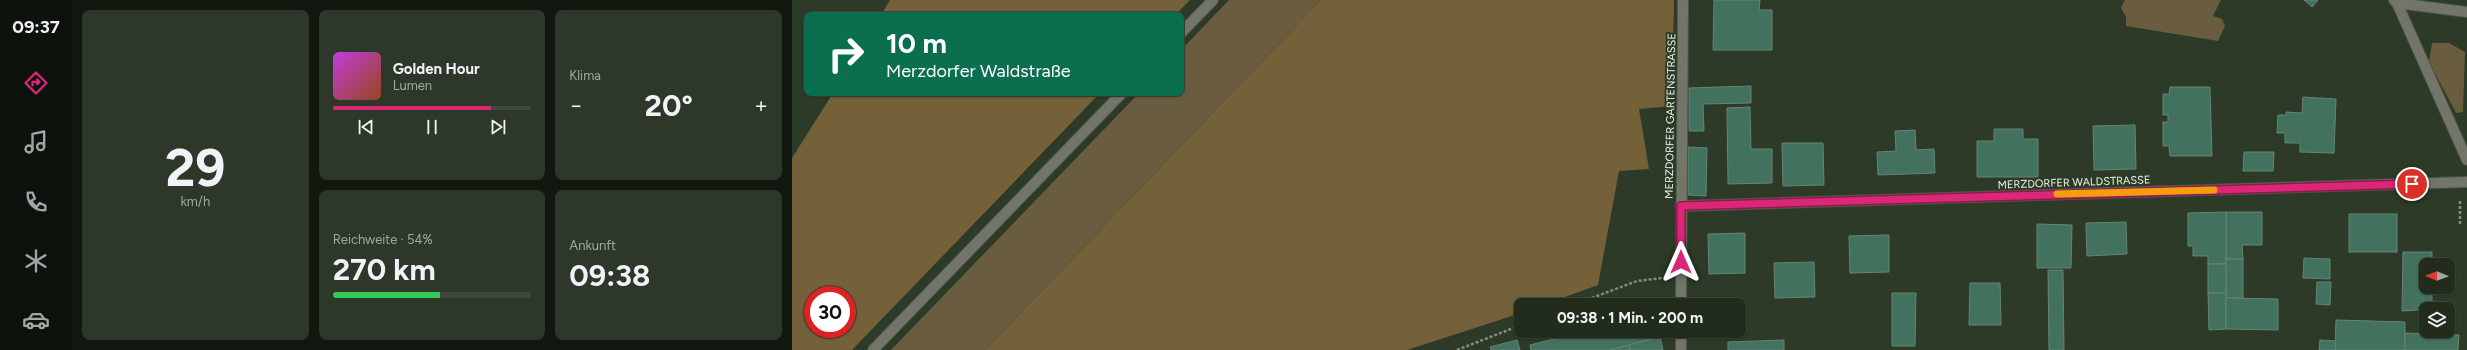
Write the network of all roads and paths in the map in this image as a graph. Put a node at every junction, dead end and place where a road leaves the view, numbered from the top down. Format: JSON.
{"nodes":[{"id":1,"x":1213,"y":0,"type":"edge"},
{"id":2,"x":1684,"y":0,"type":"edge"},
{"id":3,"x":2395,"y":2,"type":"edge"},
{"id":4,"x":2467,"y":12,"type":"edge"},
{"id":5,"x":1184,"y":30,"type":"edge"},
{"id":6,"x":1119,"y":96,"type":"edge"},
{"id":7,"x":2467,"y":160,"type":"edge"},
{"id":8,"x":2463,"y":182,"type":"edge"},
{"id":9,"x":1681,"y":206,"type":"junction"},
{"id":10,"x":2460,"y":224,"type":"dead end"},
{"id":11,"x":1681,"y":276,"type":"junction"},
{"id":12,"x":1592,"y":298,"type":"edge"},
{"id":13,"x":1681,"y":298,"type":"edge"},
{"id":14,"x":1514,"y":328,"type":"edge"},
{"id":15,"x":1681,"y":338,"type":"edge"},
{"id":16,"x":874,"y":350,"type":"edge"},
{"id":17,"x":1457,"y":350,"type":"edge"},
{"id":18,"x":1681,"y":350,"type":"edge"}],
"edges":[{"from":1,"to":5,"type":"street"},
{"from":2,"to":9,"type":"street","name":"MERZDORFER GARTENSTRASSE"},
{"from":3,"to":4,"type":"street"},
{"from":3,"to":7,"type":"street"},
{"from":6,"to":16,"type":"street"},
{"from":8,"to":9,"type":"street","name":"MERZDORFER WALDSTRASSE"},
{"from":8,"to":10,"type":"path"},
{"from":9,"to":11,"type":"street","name":"MERZDORFER GARTENSTRASSE"},
{"from":11,"to":12,"type":"path"},
{"from":11,"to":13,"type":"street","name":"MERZDORFER GARTENSTRASSE"},
{"from":14,"to":17,"type":"path"},
{"from":15,"to":18,"type":"street"}]}
